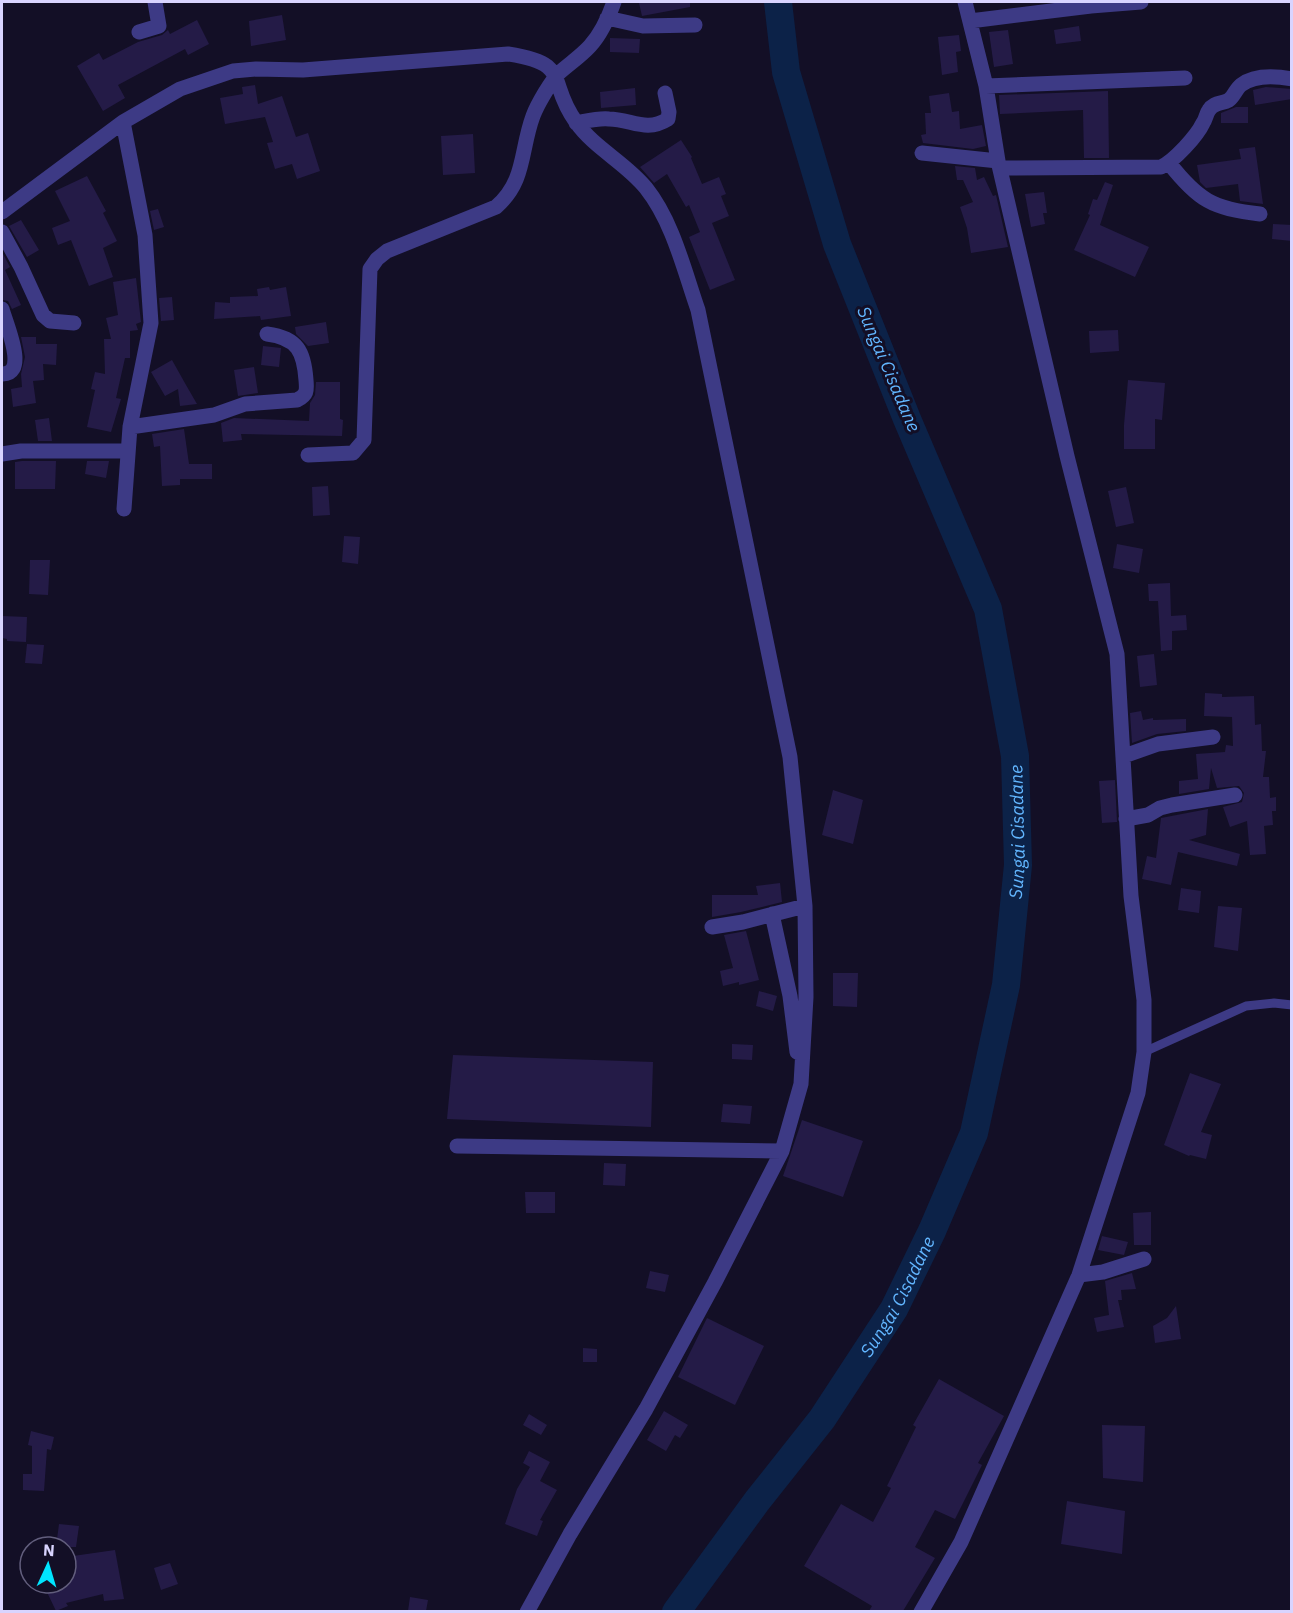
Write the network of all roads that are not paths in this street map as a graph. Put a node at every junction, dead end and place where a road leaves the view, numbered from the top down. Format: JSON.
{"nodes":[{"id":1,"x":155,"y":2,"type":"edge"},
{"id":2,"x":614,"y":2,"type":"edge"},
{"id":3,"x":965,"y":2,"type":"edge"},
{"id":4,"x":1141,"y":2,"type":"edge"},
{"id":5,"x":607,"y":18,"type":"junction"},
{"id":6,"x":970,"y":21,"type":"junction"},
{"id":7,"x":695,"y":25,"type":"dead end"},
{"id":8,"x":139,"y":32,"type":"dead end"},
{"id":9,"x":556,"y":75,"type":"junction"},
{"id":10,"x":1185,"y":78,"type":"dead end"},
{"id":11,"x":1292,"y":79,"type":"edge"},
{"id":12,"x":986,"y":86,"type":"junction"},
{"id":13,"x":665,"y":93,"type":"dead end"},
{"id":14,"x":123,"y":122,"type":"junction"},
{"id":15,"x":576,"y":123,"type":"junction"},
{"id":16,"x":922,"y":153,"type":"dead end"},
{"id":17,"x":1168,"y":163,"type":"junction"},
{"id":18,"x":999,"y":165,"type":"junction"},
{"id":19,"x":2,"y":212,"type":"edge"},
{"id":20,"x":1260,"y":214,"type":"dead end"},
{"id":21,"x":2,"y":232,"type":"edge"},
{"id":22,"x":2,"y":309,"type":"edge"},
{"id":23,"x":74,"y":323,"type":"dead end"},
{"id":24,"x":267,"y":334,"type":"dead end"},
{"id":25,"x":2,"y":374,"type":"edge"},
{"id":26,"x":130,"y":427,"type":"junction"},
{"id":27,"x":128,"y":451,"type":"junction"},
{"id":28,"x":2,"y":454,"type":"edge"},
{"id":29,"x":308,"y":455,"type":"dead end"},
{"id":30,"x":124,"y":509,"type":"dead end"},
{"id":31,"x":1213,"y":738,"type":"dead end"},
{"id":32,"x":1124,"y":756,"type":"junction"},
{"id":33,"x":1235,"y":795,"type":"dead end"},
{"id":34,"x":1126,"y":819,"type":"junction"},
{"id":35,"x":805,"y":906,"type":"junction"},
{"id":36,"x":772,"y":914,"type":"junction"},
{"id":37,"x":712,"y":927,"type":"dead end"},
{"id":38,"x":1292,"y":1005,"type":"edge"},
{"id":39,"x":1144,"y":1052,"type":"junction"},
{"id":40,"x":801,"y":1084,"type":"junction"},
{"id":41,"x":457,"y":1146,"type":"dead end"},
{"id":42,"x":782,"y":1151,"type":"junction"},
{"id":43,"x":1144,"y":1259,"type":"dead end"},
{"id":44,"x":1079,"y":1275,"type":"junction"},
{"id":45,"x":527,"y":1611,"type":"edge"},
{"id":46,"x":921,"y":1611,"type":"edge"}],
"edges":[{"from":1,"to":8,"type":"street"},
{"from":2,"to":5,"type":"street"},
{"from":3,"to":6,"type":"street"},
{"from":4,"to":6,"type":"street"},
{"from":5,"to":7,"type":"street"},
{"from":5,"to":9,"type":"street"},
{"from":6,"to":12,"type":"street"},
{"from":9,"to":14,"type":"street"},
{"from":9,"to":15,"type":"street"},
{"from":9,"to":29,"type":"street"},
{"from":10,"to":12,"type":"street"},
{"from":11,"to":17,"type":"street"},
{"from":12,"to":18,"type":"street"},
{"from":13,"to":15,"type":"street"},
{"from":14,"to":19,"type":"street"},
{"from":14,"to":26,"type":"street"},
{"from":15,"to":35,"type":"street"},
{"from":16,"to":18,"type":"street"},
{"from":17,"to":18,"type":"street"},
{"from":17,"to":20,"type":"street"},
{"from":18,"to":32,"type":"street"},
{"from":21,"to":23,"type":"street"},
{"from":22,"to":25,"type":"street"},
{"from":24,"to":26,"type":"street"},
{"from":26,"to":27,"type":"street"},
{"from":27,"to":28,"type":"street"},
{"from":27,"to":30,"type":"street"},
{"from":31,"to":32,"type":"street"},
{"from":32,"to":34,"type":"street"},
{"from":33,"to":34,"type":"street"},
{"from":34,"to":39,"type":"street"},
{"from":35,"to":36,"type":"street"},
{"from":35,"to":40,"type":"street"},
{"from":36,"to":37,"type":"street"},
{"from":36,"to":40,"type":"street"},
{"from":38,"to":39,"type":"lane"},
{"from":39,"to":44,"type":"street"},
{"from":40,"to":42,"type":"street"},
{"from":41,"to":42,"type":"street"},
{"from":42,"to":45,"type":"street"},
{"from":43,"to":44,"type":"street"},
{"from":44,"to":46,"type":"street"}]}
